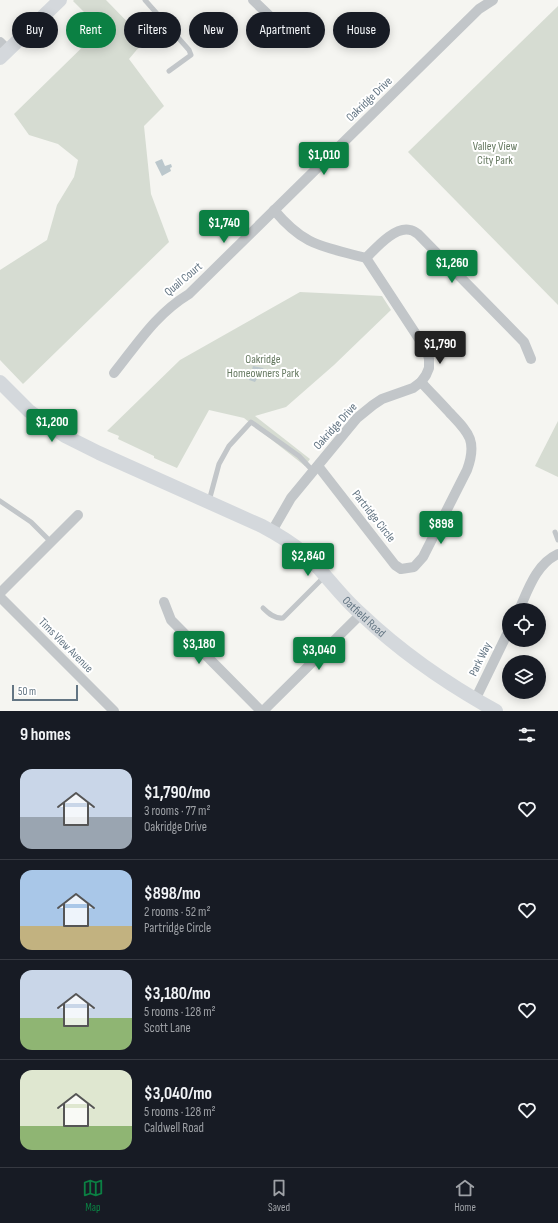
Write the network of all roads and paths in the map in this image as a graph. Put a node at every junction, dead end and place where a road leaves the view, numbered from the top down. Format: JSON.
{"nodes":[{"id":1,"x":60,"y":0,"type":"edge"},
{"id":2,"x":145,"y":0,"type":"edge"},
{"id":3,"x":253,"y":0,"type":"edge"},
{"id":4,"x":492,"y":0,"type":"edge"},
{"id":5,"x":266,"y":12,"type":"edge"},
{"id":6,"x":3,"y":50,"type":"edge"},
{"id":7,"x":169,"y":71,"type":"dead end"},
{"id":8,"x":274,"y":210,"type":"junction"},
{"id":9,"x":366,"y":258,"type":"junction"},
{"id":10,"x":531,"y":359,"type":"dead end"},
{"id":11,"x":114,"y":373,"type":"dead end"},
{"id":12,"x":0,"y":382,"type":"edge"},
{"id":13,"x":421,"y":382,"type":"junction"},
{"id":14,"x":316,"y":468,"type":"junction"},
{"id":15,"x":0,"y":501,"type":"edge"},
{"id":16,"x":209,"y":502,"type":"junction"},
{"id":17,"x":78,"y":515,"type":"dead end"},
{"id":18,"x":272,"y":531,"type":"junction"},
{"id":19,"x":555,"y":532,"type":"dead end"},
{"id":20,"x":558,"y":540,"type":"edge"},
{"id":21,"x":51,"y":542,"type":"junction"},
{"id":22,"x":558,"y":554,"type":"edge"},
{"id":23,"x":325,"y":576,"type":"junction"},
{"id":24,"x":0,"y":593,"type":"edge"},
{"id":25,"x":0,"y":597,"type":"edge"},
{"id":26,"x":164,"y":602,"type":"dead end"},
{"id":27,"x":522,"y":603,"type":"edge"},
{"id":28,"x":263,"y":608,"type":"dead end"},
{"id":29,"x":360,"y":614,"type":"junction"},
{"id":30,"x":502,"y":644,"type":"edge"},
{"id":31,"x":475,"y":700,"type":"junction"},
{"id":32,"x":114,"y":711,"type":"edge"},
{"id":33,"x":262,"y":711,"type":"edge"},
{"id":34,"x":496,"y":711,"type":"edge"}],
"edges":[{"from":1,"to":6,"type":"main road"},
{"from":2,"to":7,"type":"lane"},
{"from":3,"to":5,"type":"street"},
{"from":4,"to":8,"type":"street","name":"Oakridge Drive"},
{"from":8,"to":9,"type":"street"},
{"from":8,"to":11,"type":"street","name":"Quail Court"},
{"from":9,"to":10,"type":"street"},
{"from":9,"to":13,"type":"street"},
{"from":12,"to":16,"type":"main road","name":"Oatfield Road"},
{"from":13,"to":14,"type":"street","name":"Oakridge Drive"},
{"from":13,"to":14,"type":"street","name":"Partridge Circle"},
{"from":14,"to":16,"type":"lane"},
{"from":14,"to":18,"type":"street","name":"Oakridge Drive"},
{"from":15,"to":21,"type":"lane"},
{"from":16,"to":18,"type":"main road","name":"Oatfield Road"},
{"from":17,"to":21,"type":"street"},
{"from":18,"to":23,"type":"main road","name":"Oatfield Road"},
{"from":19,"to":20,"type":"lane"},
{"from":21,"to":24,"type":"street"},
{"from":22,"to":27,"type":"street"},
{"from":23,"to":28,"type":"lane"},
{"from":23,"to":29,"type":"main road","name":"Oatfield Road"},
{"from":25,"to":32,"type":"street","name":"Tims View Avenue"},
{"from":26,"to":33,"type":"street"},
{"from":29,"to":31,"type":"main road","name":"Oatfield Road"},
{"from":29,"to":33,"type":"street"},
{"from":30,"to":31,"type":"street","name":"Park Way"},
{"from":31,"to":34,"type":"main road","name":"Oatfield Road"}]}
